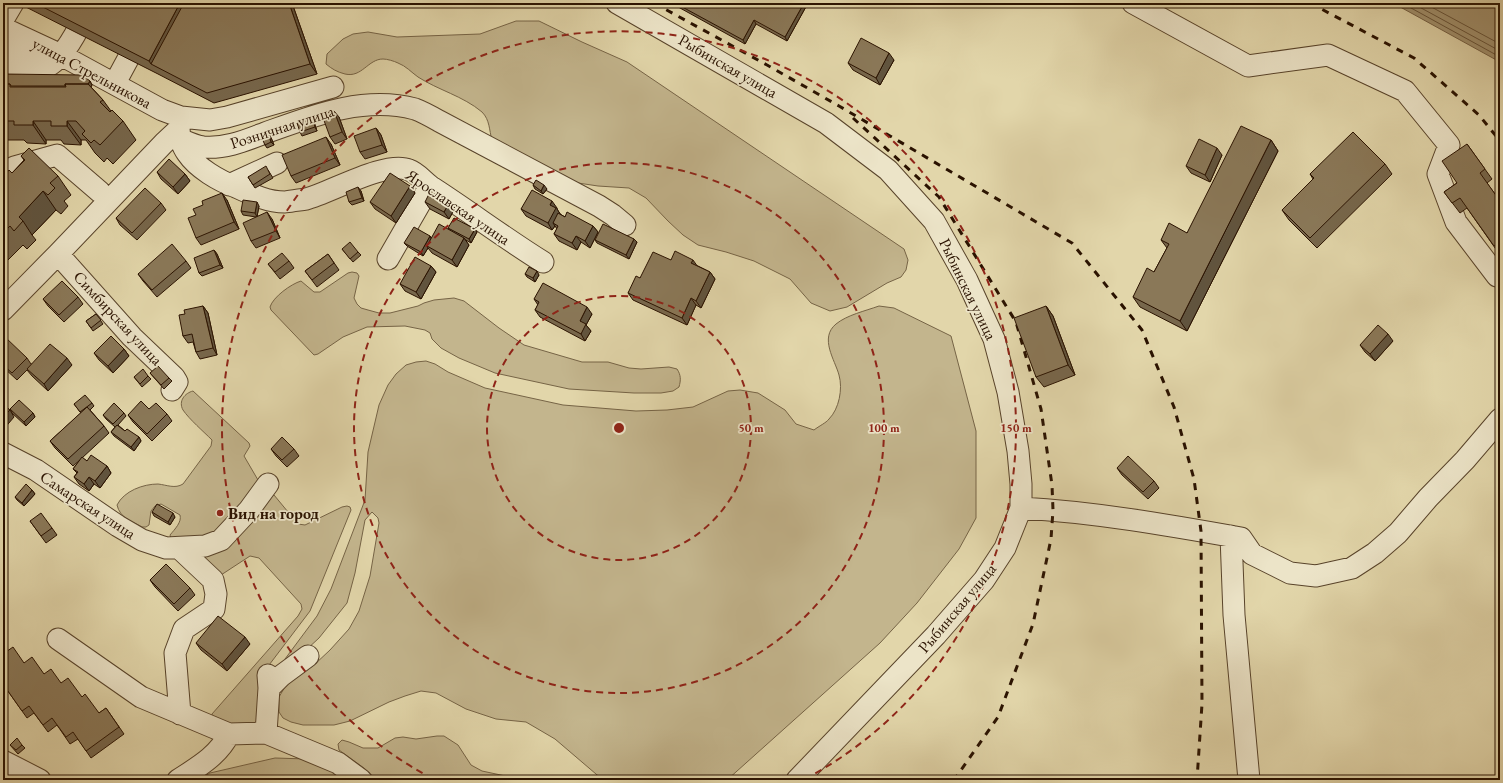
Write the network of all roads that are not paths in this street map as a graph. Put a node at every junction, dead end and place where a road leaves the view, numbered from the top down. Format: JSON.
{"nodes":[{"id":1,"x":13,"y":3,"type":"edge"},
{"id":2,"x":617,"y":3,"type":"edge"},
{"id":3,"x":1133,"y":3,"type":"edge"},
{"id":4,"x":92,"y":4,"type":"edge"},
{"id":5,"x":3,"y":20,"type":"edge"},
{"id":6,"x":3,"y":28,"type":"edge"},
{"id":7,"x":145,"y":28,"type":"edge"},
{"id":8,"x":122,"y":29,"type":"edge"},
{"id":9,"x":134,"y":49,"type":"junction"},
{"id":10,"x":4,"y":58,"type":"edge"},
{"id":11,"x":58,"y":65,"type":"junction"},
{"id":12,"x":107,"y":79,"type":"junction"},
{"id":13,"x":333,"y":88,"type":"dead end"},
{"id":14,"x":180,"y":128,"type":"junction"},
{"id":15,"x":277,"y":163,"type":"dead end"},
{"id":16,"x":3,"y":179,"type":"edge"},
{"id":17,"x":229,"y":185,"type":"junction"},
{"id":18,"x":430,"y":186,"type":"junction"},
{"id":19,"x":100,"y":192,"type":"dead end"},
{"id":20,"x":625,"y":225,"type":"dead end"},
{"id":21,"x":58,"y":254,"type":"junction"},
{"id":22,"x":388,"y":259,"type":"dead end"},
{"id":23,"x":543,"y":262,"type":"dead end"},
{"id":24,"x":1500,"y":276,"type":"edge"},
{"id":25,"x":3,"y":310,"type":"edge"},
{"id":26,"x":174,"y":386,"type":"dead end"},
{"id":27,"x":1500,"y":419,"type":"edge"},
{"id":28,"x":3,"y":452,"type":"edge"},
{"id":29,"x":268,"y":484,"type":"dead end"},
{"id":30,"x":1021,"y":508,"type":"junction"},
{"id":31,"x":1231,"y":536,"type":"junction"},
{"id":32,"x":179,"y":548,"type":"junction"},
{"id":33,"x":58,"y":639,"type":"dead end"},
{"id":34,"x":308,"y":656,"type":"dead end"},
{"id":35,"x":180,"y":714,"type":"junction"},
{"id":36,"x":266,"y":733,"type":"junction"},
{"id":37,"x":229,"y":734,"type":"junction"},
{"id":38,"x":3,"y":761,"type":"edge"},
{"id":39,"x":40,"y":780,"type":"edge"},
{"id":40,"x":178,"y":780,"type":"edge"},
{"id":41,"x":361,"y":780,"type":"edge"},
{"id":42,"x":797,"y":780,"type":"edge"},
{"id":43,"x":1249,"y":780,"type":"edge"}],
"edges":[{"from":1,"to":5,"type":"lane"},
{"from":2,"to":30,"type":"lane","name":"Рыбинская улица"},
{"from":3,"to":24,"type":"lane"},
{"from":4,"to":11,"type":"lane"},
{"from":6,"to":11,"type":"lane","name":"улица Стрельникова"},
{"from":7,"to":9,"type":"lane"},
{"from":8,"to":9,"type":"lane"},
{"from":9,"to":12,"type":"lane"},
{"from":10,"to":11,"type":"lane"},
{"from":11,"to":12,"type":"lane","name":"улица Стрельникова"},
{"from":12,"to":14,"type":"lane","name":"улица Стрельникова"},
{"from":13,"to":14,"type":"lane"},
{"from":14,"to":17,"type":"lane","name":"Ярославская улица"},
{"from":14,"to":20,"type":"lane","name":"Розничная улица"},
{"from":14,"to":21,"type":"lane"},
{"from":15,"to":17,"type":"lane"},
{"from":16,"to":19,"type":"lane"},
{"from":17,"to":18,"type":"lane","name":"Ярославская улица"},
{"from":18,"to":22,"type":"lane"},
{"from":18,"to":23,"type":"lane","name":"Ярославская улица"},
{"from":21,"to":25,"type":"lane"},
{"from":21,"to":26,"type":"lane","name":"Симбирская улица"},
{"from":27,"to":31,"type":"lane"},
{"from":28,"to":32,"type":"lane","name":"Самарская улица"},
{"from":29,"to":32,"type":"lane","name":"Самарская улица"},
{"from":30,"to":31,"type":"lane"},
{"from":30,"to":42,"type":"lane","name":"Рыбинская улица"},
{"from":31,"to":43,"type":"lane"},
{"from":32,"to":35,"type":"lane"},
{"from":33,"to":35,"type":"lane"},
{"from":34,"to":36,"type":"lane"},
{"from":35,"to":37,"type":"lane"},
{"from":36,"to":37,"type":"lane"},
{"from":36,"to":41,"type":"lane"},
{"from":37,"to":40,"type":"lane"},
{"from":38,"to":39,"type":"lane"}]}
